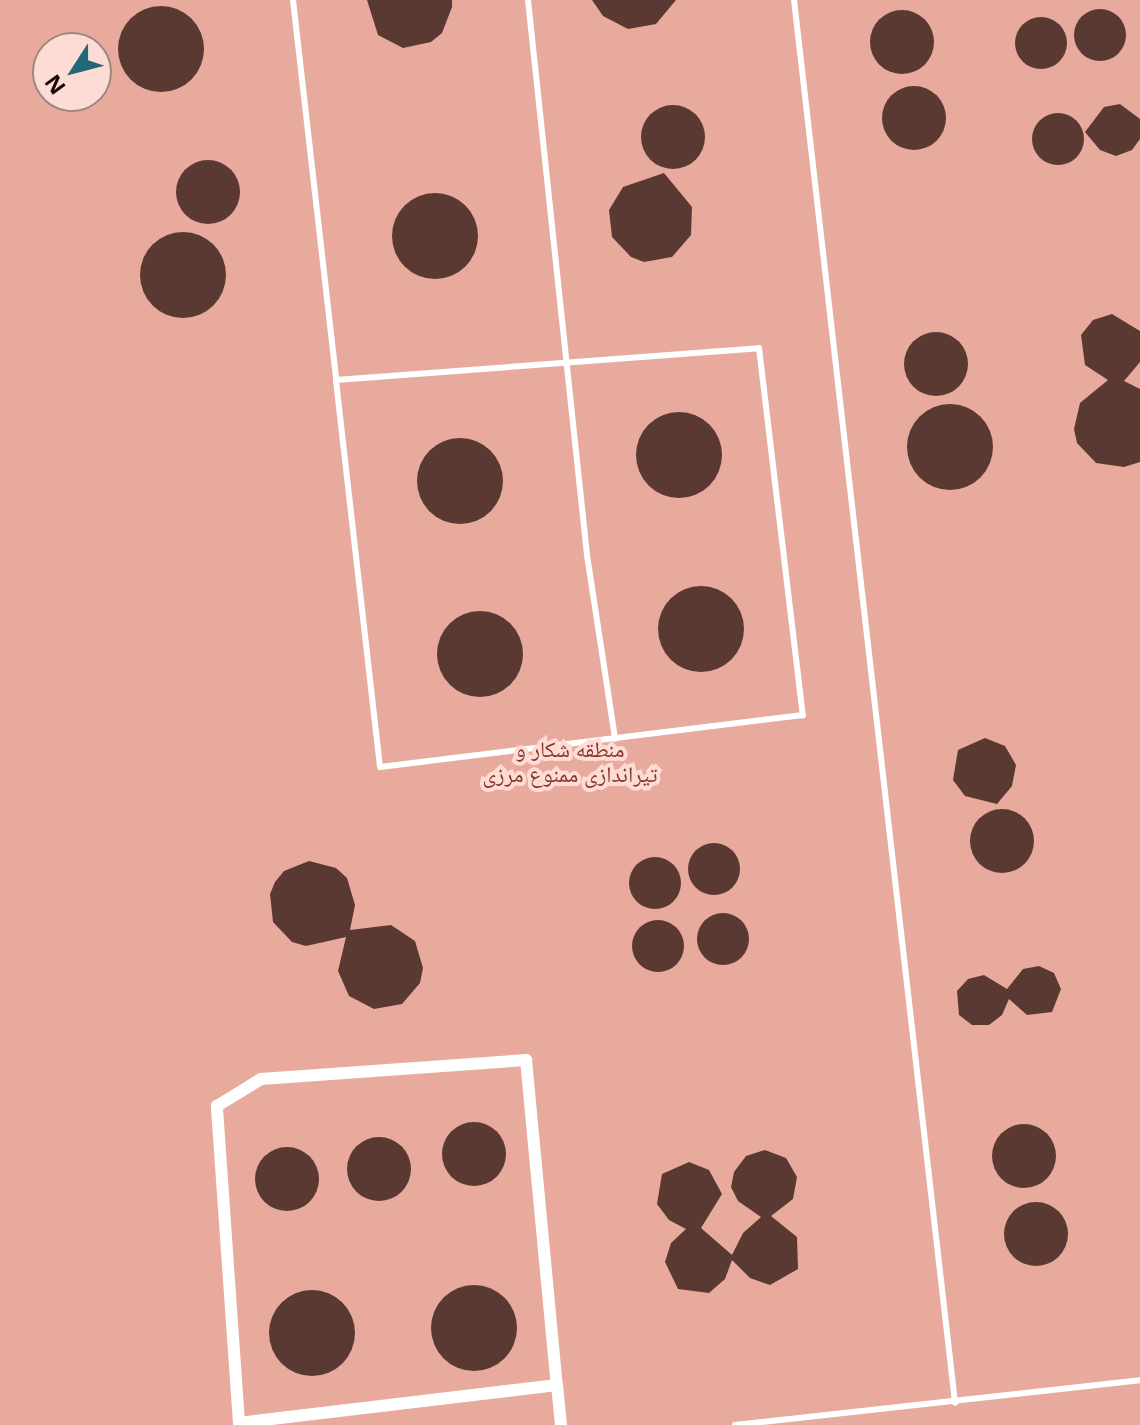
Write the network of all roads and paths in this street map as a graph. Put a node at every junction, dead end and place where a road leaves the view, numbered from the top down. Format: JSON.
{"nodes":[{"id":1,"x":293,"y":0,"type":"edge"},
{"id":2,"x":528,"y":0,"type":"edge"},
{"id":3,"x":794,"y":0,"type":"edge"},
{"id":4,"x":570,"y":366,"type":"junction"},
{"id":5,"x":336,"y":380,"type":"junction"},
{"id":6,"x":615,"y":739,"type":"junction"},
{"id":7,"x":1140,"y":1380,"type":"edge"},
{"id":8,"x":557,"y":1385,"type":"junction"},
{"id":9,"x":955,"y":1403,"type":"junction"},
{"id":10,"x":561,"y":1425,"type":"edge"},
{"id":11,"x":735,"y":1425,"type":"edge"}],
"edges":[{"from":1,"to":5,"type":"lane"},
{"from":2,"to":4,"type":"lane"},
{"from":3,"to":9,"type":"lane"},
{"from":4,"to":5,"type":"lane"},
{"from":4,"to":6,"type":"lane"},
{"from":4,"to":6,"type":"lane"},
{"from":5,"to":6,"type":"lane"},
{"from":7,"to":9,"type":"lane"},
{"from":8,"to":8,"type":"street"},
{"from":8,"to":10,"type":"street"},
{"from":9,"to":11,"type":"lane"}]}
